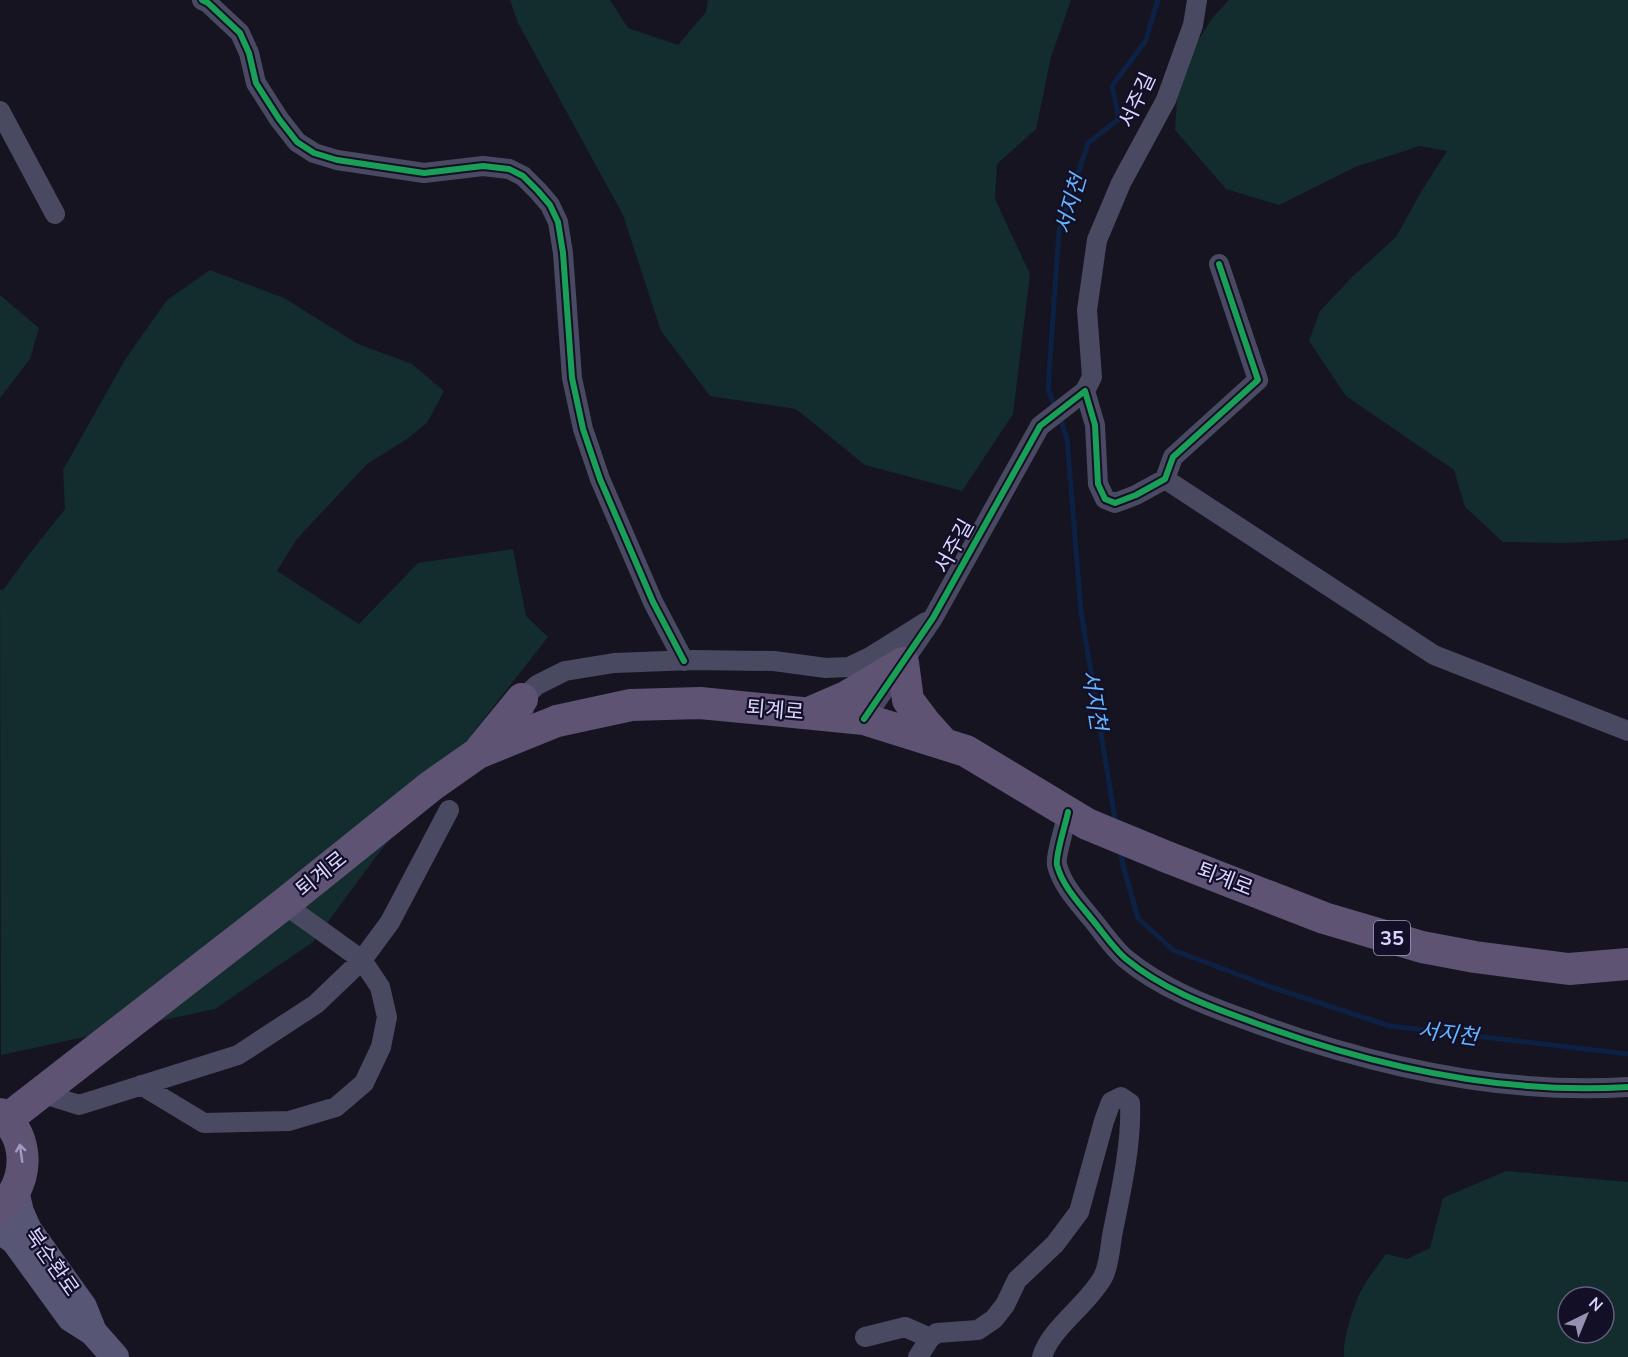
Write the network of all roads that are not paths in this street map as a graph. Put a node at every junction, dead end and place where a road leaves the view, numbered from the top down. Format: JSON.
{"nodes":[{"id":1,"x":202,"y":0,"type":"edge"},
{"id":2,"x":1197,"y":0,"type":"edge"},
{"id":3,"x":0,"y":111,"type":"edge"},
{"id":4,"x":55,"y":214,"type":"dead end"},
{"id":5,"x":1219,"y":264,"type":"dead end"},
{"id":6,"x":1082,"y":393,"type":"junction"},
{"id":7,"x":1165,"y":478,"type":"junction"},
{"id":8,"x":933,"y":618,"type":"junction"},
{"id":9,"x":684,"y":660,"type":"junction"},
{"id":10,"x":903,"y":663,"type":"junction"},
{"id":11,"x":522,"y":699,"type":"junction"},
{"id":12,"x":808,"y":714,"type":"junction"},
{"id":13,"x":864,"y":719,"type":"junction"},
{"id":14,"x":1628,"y":731,"type":"edge"},
{"id":15,"x":527,"y":733,"type":"junction"},
{"id":16,"x":943,"y":743,"type":"junction"},
{"id":17,"x":478,"y":753,"type":"junction"},
{"id":18,"x":449,"y":810,"type":"dead end"},
{"id":19,"x":1078,"y":818,"type":"junction"},
{"id":20,"x":284,"y":904,"type":"junction"},
{"id":21,"x":362,"y":960,"type":"junction"},
{"id":22,"x":1628,"y":964,"type":"edge"},
{"id":23,"x":141,"y":1085,"type":"junction"},
{"id":24,"x":1628,"y":1087,"type":"edge"},
{"id":25,"x":40,"y":1093,"type":"junction"},
{"id":26,"x":4,"y":1116,"type":"edge"},
{"id":27,"x":7,"y":1199,"type":"edge"},
{"id":28,"x":0,"y":1230,"type":"edge"},
{"id":29,"x":93,"y":1332,"type":"junction"},
{"id":30,"x":865,"y":1337,"type":"dead end"},
{"id":31,"x":930,"y":1338,"type":"junction"},
{"id":32,"x":115,"y":1357,"type":"edge"},
{"id":33,"x":918,"y":1357,"type":"edge"},
{"id":34,"x":1042,"y":1357,"type":"edge"}],
"edges":[{"from":1,"to":9,"type":"street"},
{"from":2,"to":6,"type":"street","name":"서주길"},
{"from":3,"to":4,"type":"street"},
{"from":5,"to":7,"type":"street"},
{"from":6,"to":7,"type":"street"},
{"from":6,"to":8,"type":"street","name":"서주길"},
{"from":7,"to":14,"type":"street"},
{"from":8,"to":9,"type":"street"},
{"from":8,"to":10,"type":"street","name":"서주길"},
{"from":9,"to":11,"type":"street"},
{"from":10,"to":12,"type":"main road"},
{"from":10,"to":13,"type":"street","name":"서주길"},
{"from":10,"to":16,"type":"main road"},
{"from":11,"to":15,"type":"street"},
{"from":11,"to":17,"type":"main road"},
{"from":12,"to":13,"type":"main road","name":"퇴계로"},
{"from":12,"to":15,"type":"main road","name":"퇴계로"},
{"from":13,"to":16,"type":"main road","name":"퇴계로","number":"35"},
{"from":15,"to":17,"type":"main road","name":"퇴계로"},
{"from":16,"to":19,"type":"main road","name":"퇴계로","number":"35"},
{"from":17,"to":20,"type":"main road","name":"퇴계로"},
{"from":18,"to":21,"type":"street"},
{"from":19,"to":22,"type":"main road","name":"퇴계로","number":"35"},
{"from":19,"to":24,"type":"street"},
{"from":20,"to":21,"type":"street"},
{"from":20,"to":25,"type":"main road","name":"퇴계로"},
{"from":21,"to":23,"type":"street"},
{"from":21,"to":23,"type":"street"},
{"from":23,"to":25,"type":"street"},
{"from":25,"to":26,"type":"main road","name":"퇴계로"},
{"from":27,"to":26,"type":"main road","one_way":true},
{"from":27,"to":29,"type":"street","name":"북순환로"},
{"from":28,"to":29,"type":"street","name":"북순환로"},
{"from":29,"to":32,"type":"street","name":"북순환로"},
{"from":30,"to":31,"type":"street"},
{"from":31,"to":33,"type":"street"},
{"from":31,"to":34,"type":"street"}]}
